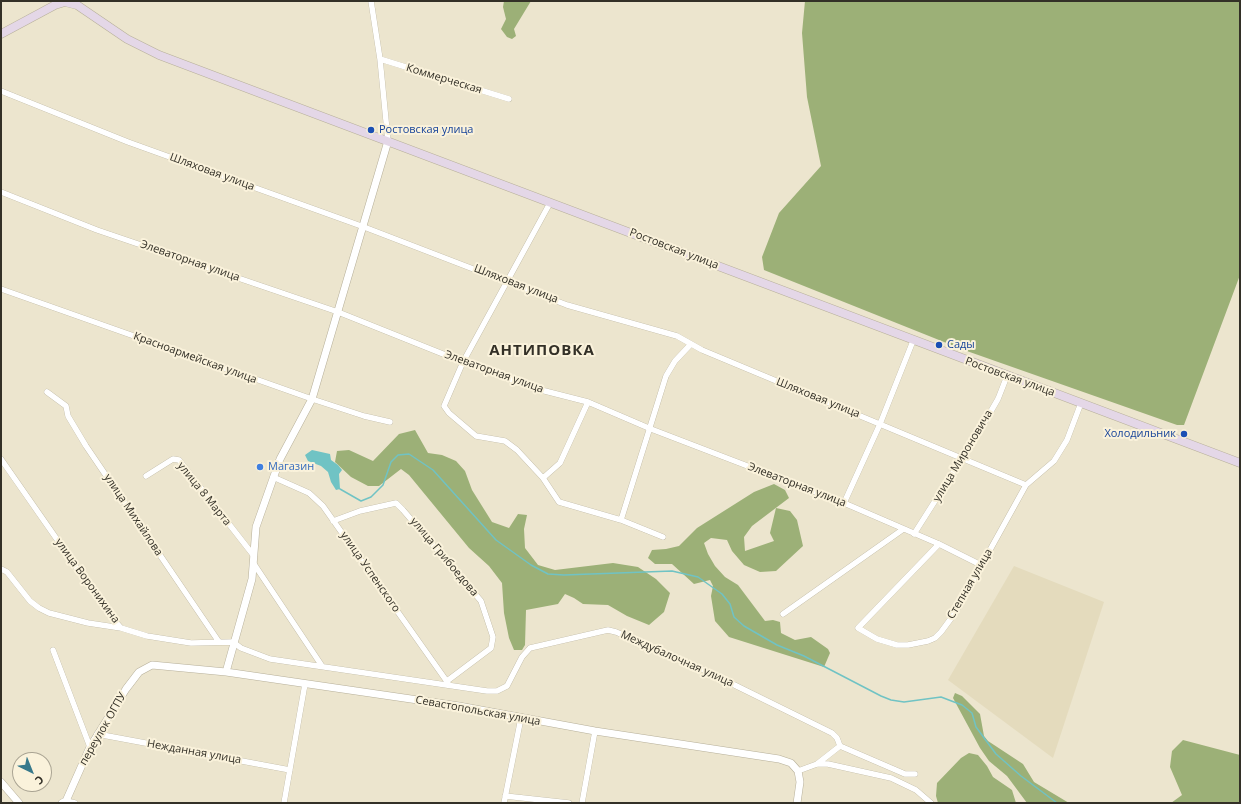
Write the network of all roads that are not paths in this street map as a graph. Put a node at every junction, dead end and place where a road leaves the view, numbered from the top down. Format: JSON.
{"nodes":[{"id":1,"x":371,"y":1,"type":"edge"},
{"id":2,"x":68,"y":2,"type":"edge"},
{"id":3,"x":1,"y":34,"type":"edge"},
{"id":4,"x":380,"y":59,"type":"junction"},
{"id":5,"x":1,"y":91,"type":"edge"},
{"id":6,"x":509,"y":99,"type":"dead end"},
{"id":7,"x":388,"y":141,"type":"junction"},
{"id":8,"x":1,"y":192,"type":"edge"},
{"id":9,"x":550,"y":203,"type":"junction"},
{"id":10,"x":364,"y":227,"type":"junction"},
{"id":11,"x":507,"y":280,"type":"junction"},
{"id":12,"x":1,"y":289,"type":"edge"},
{"id":13,"x":338,"y":312,"type":"junction"},
{"id":14,"x":913,"y":341,"type":"junction"},
{"id":15,"x":691,"y":344,"type":"junction"},
{"id":16,"x":463,"y":362,"type":"junction"},
{"id":17,"x":1007,"y":376,"type":"junction"},
{"id":18,"x":47,"y":392,"type":"dead end"},
{"id":19,"x":312,"y":400,"type":"junction"},
{"id":20,"x":588,"y":402,"type":"junction"},
{"id":21,"x":1081,"y":403,"type":"junction"},
{"id":22,"x":390,"y":422,"type":"dead end"},
{"id":23,"x":880,"y":424,"type":"junction"},
{"id":24,"x":650,"y":430,"type":"junction"},
{"id":25,"x":1,"y":459,"type":"edge"},
{"id":26,"x":963,"y":459,"type":"junction"},
{"id":27,"x":1240,"y":463,"type":"edge"},
{"id":28,"x":146,"y":476,"type":"dead end"},
{"id":29,"x":273,"y":477,"type":"junction"},
{"id":30,"x":543,"y":478,"type":"junction"},
{"id":31,"x":1026,"y":485,"type":"junction"},
{"id":32,"x":844,"y":503,"type":"junction"},
{"id":33,"x":621,"y":520,"type":"junction"},
{"id":34,"x":333,"y":521,"type":"junction"},
{"id":35,"x":902,"y":530,"type":"junction"},
{"id":36,"x":914,"y":534,"type":"junction"},
{"id":37,"x":663,"y":537,"type":"dead end"},
{"id":38,"x":939,"y":544,"type":"junction"},
{"id":39,"x":254,"y":556,"type":"junction"},
{"id":40,"x":254,"y":564,"type":"junction"},
{"id":41,"x":981,"y":565,"type":"junction"},
{"id":42,"x":1,"y":568,"type":"edge"},
{"id":43,"x":783,"y":614,"type":"dead end"},
{"id":44,"x":121,"y":628,"type":"junction"},
{"id":45,"x":219,"y":642,"type":"junction"},
{"id":46,"x":233,"y":642,"type":"junction"},
{"id":47,"x":53,"y":650,"type":"dead end"},
{"id":48,"x":152,"y":664,"type":"joint"},
{"id":49,"x":322,"y":666,"type":"junction"},
{"id":50,"x":226,"y":672,"type":"junction"},
{"id":51,"x":447,"y":681,"type":"junction"},
{"id":52,"x":305,"y":684,"type":"junction"},
{"id":53,"x":450,"y":686,"type":"junction"},
{"id":54,"x":521,"y":718,"type":"junction"},
{"id":55,"x":595,"y":731,"type":"junction"},
{"id":56,"x":98,"y":734,"type":"junction"},
{"id":57,"x":840,"y":746,"type":"junction"},
{"id":58,"x":90,"y":747,"type":"junction"},
{"id":59,"x":817,"y":764,"type":"junction"},
{"id":60,"x":290,"y":770,"type":"junction"},
{"id":61,"x":798,"y":771,"type":"junction"},
{"id":62,"x":915,"y":774,"type":"dead end"},
{"id":63,"x":1,"y":782,"type":"edge"},
{"id":64,"x":505,"y":796,"type":"junction"},
{"id":65,"x":65,"y":802,"type":"edge"},
{"id":66,"x":19,"y":803,"type":"edge"},
{"id":67,"x":75,"y":803,"type":"edge"},
{"id":68,"x":284,"y":803,"type":"edge"},
{"id":69,"x":504,"y":803,"type":"edge"},
{"id":70,"x":569,"y":803,"type":"edge"},
{"id":71,"x":582,"y":803,"type":"edge"},
{"id":72,"x":797,"y":803,"type":"edge"},
{"id":73,"x":931,"y":803,"type":"edge"}],
"edges":[{"from":1,"to":4,"type":"street"},
{"from":2,"to":3,"type":"main road"},
{"from":2,"to":7,"type":"main road","name":"Ростовская улица"},
{"from":4,"to":6,"type":"street","name":"Коммерческая"},
{"from":4,"to":7,"type":"street"},
{"from":5,"to":10,"type":"street","name":"Шляховая улица"},
{"from":7,"to":9,"type":"main road","name":"Ростовская улица"},
{"from":7,"to":10,"type":"street"},
{"from":8,"to":13,"type":"street","name":"Элеваторная улица"},
{"from":9,"to":11,"type":"street"},
{"from":9,"to":14,"type":"main road","name":"Ростовская улица"},
{"from":10,"to":11,"type":"street","name":"Шляховая улица"},
{"from":10,"to":13,"type":"street"},
{"from":11,"to":15,"type":"street","name":"Шляховая улица"},
{"from":11,"to":16,"type":"street"},
{"from":12,"to":19,"type":"street","name":"Красноармейская улица"},
{"from":13,"to":16,"type":"street","name":"Элеваторная улица"},
{"from":13,"to":19,"type":"street"},
{"from":14,"to":17,"type":"main road","name":"Ростовская улица"},
{"from":14,"to":23,"type":"street"},
{"from":15,"to":23,"type":"street","name":"Шляховая улица"},
{"from":15,"to":24,"type":"street"},
{"from":16,"to":20,"type":"street","name":"Элеваторная улица"},
{"from":16,"to":30,"type":"street"},
{"from":17,"to":21,"type":"main road","name":"Ростовская улица"},
{"from":17,"to":26,"type":"street","name":"улица Мироновича"},
{"from":18,"to":45,"type":"street","name":"улица Михайлова"},
{"from":19,"to":22,"type":"street","name":"Красноармейская улица"},
{"from":19,"to":29,"type":"street"},
{"from":20,"to":24,"type":"street","name":"Элеваторная улица"},
{"from":20,"to":30,"type":"street"},
{"from":21,"to":27,"type":"main road","name":"Ростовская улица"},
{"from":21,"to":31,"type":"street","name":"Степная улица"},
{"from":23,"to":26,"type":"street","name":"Шляховая улица"},
{"from":23,"to":32,"type":"street"},
{"from":24,"to":32,"type":"street","name":"Элеваторная улица"},
{"from":24,"to":33,"type":"street"},
{"from":25,"to":44,"type":"street","name":"улица Воронихина"},
{"from":26,"to":31,"type":"street","name":"Шляховая улица"},
{"from":26,"to":36,"type":"street","name":"улица Мироновича"},
{"from":28,"to":39,"type":"street","name":"улица 8 Марта"},
{"from":29,"to":34,"type":"street","name":"улица Успенского"},
{"from":29,"to":39,"type":"street"},
{"from":30,"to":33,"type":"street"},
{"from":31,"to":41,"type":"street","name":"Степная улица"},
{"from":32,"to":35,"type":"street","name":"Элеваторная улица"},
{"from":33,"to":37,"type":"street"},
{"from":34,"to":51,"type":"street","name":"улица Успенского"},
{"from":34,"to":51,"type":"street","name":"улица Грибоедова"},
{"from":35,"to":36,"type":"street","name":"Элеваторная улица"},
{"from":35,"to":43,"type":"street"},
{"from":36,"to":38,"type":"street","name":"Элеваторная улица"},
{"from":38,"to":41,"type":"street","name":"Элеваторная улица"},
{"from":38,"to":41,"type":"street","name":"Степная улица"},
{"from":39,"to":40,"type":"street"},
{"from":40,"to":46,"type":"street"},
{"from":40,"to":49,"type":"street"},
{"from":42,"to":44,"type":"street"},
{"from":44,"to":45,"type":"street","name":"улица Воронихина"},
{"from":45,"to":46,"type":"street","name":"улица Воронихина"},
{"from":46,"to":49,"type":"street"},
{"from":46,"to":50,"type":"street"},
{"from":47,"to":58,"type":"street"},
{"from":48,"to":50,"type":"street","name":"Севастопольская улица"},
{"from":48,"to":56,"type":"street","name":"переулок ОГПУ"},
{"from":49,"to":53,"type":"street"},
{"from":50,"to":52,"type":"street","name":"Севастопольская улица"},
{"from":51,"to":53,"type":"street","name":"улица Успенского"},
{"from":52,"to":54,"type":"street","name":"Севастопольская улица"},
{"from":52,"to":60,"type":"street"},
{"from":53,"to":57,"type":"street","name":"Междубалочная улица"},
{"from":54,"to":55,"type":"street","name":"Севастопольская улица"},
{"from":54,"to":64,"type":"street"},
{"from":55,"to":61,"type":"street","name":"Севастопольская улица"},
{"from":55,"to":71,"type":"street"},
{"from":56,"to":58,"type":"street","name":"переулок ОГПУ"},
{"from":56,"to":60,"type":"street","name":"Нежданная улица"},
{"from":57,"to":59,"type":"street"},
{"from":57,"to":62,"type":"street"},
{"from":58,"to":65,"type":"street","name":"переулок ОГПУ"},
{"from":59,"to":61,"type":"street"},
{"from":59,"to":73,"type":"street"},
{"from":60,"to":68,"type":"street"},
{"from":61,"to":72,"type":"street"},
{"from":63,"to":66,"type":"street"},
{"from":64,"to":69,"type":"street"},
{"from":64,"to":70,"type":"street"},
{"from":65,"to":67,"type":"street"}]}
